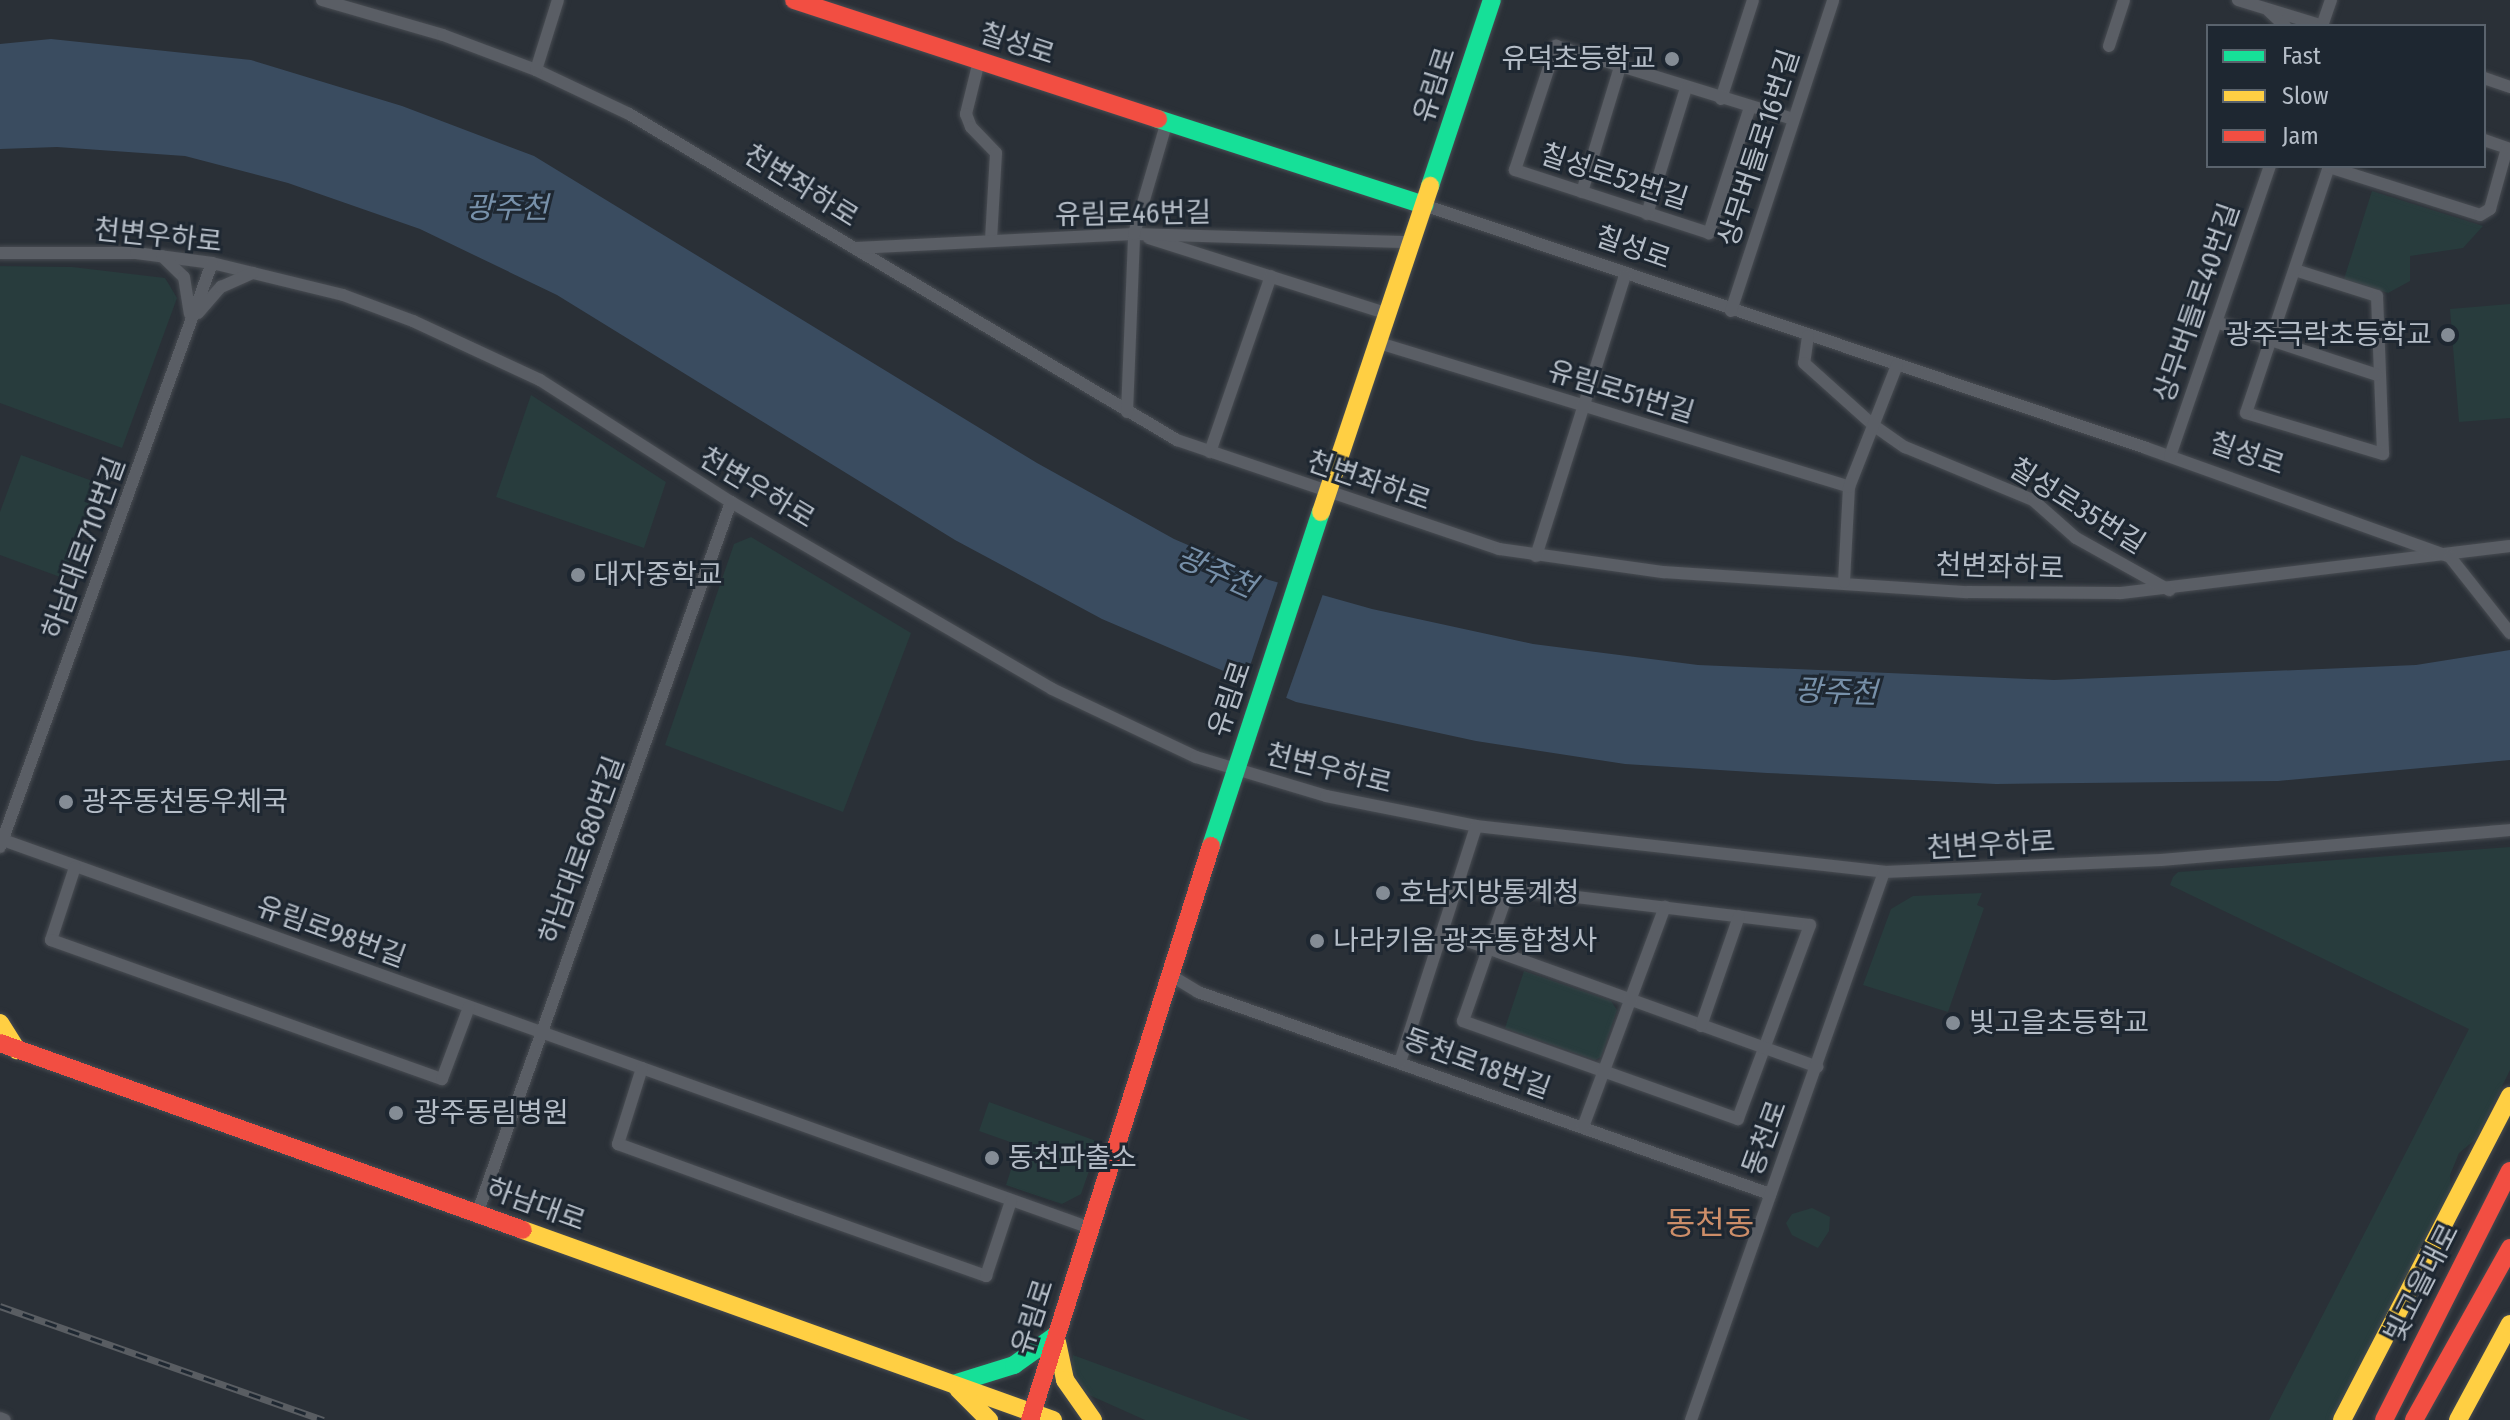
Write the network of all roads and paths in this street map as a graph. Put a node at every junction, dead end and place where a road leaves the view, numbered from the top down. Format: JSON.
{"nodes":[{"id":1,"x":322,"y":0,"type":"edge"},
{"id":2,"x":558,"y":0,"type":"edge"},
{"id":3,"x":794,"y":0,"type":"edge"},
{"id":4,"x":1492,"y":0,"type":"edge"},
{"id":5,"x":1753,"y":0,"type":"edge"},
{"id":6,"x":1833,"y":0,"type":"edge"},
{"id":7,"x":2124,"y":0,"type":"edge"},
{"id":8,"x":2238,"y":0,"type":"edge"},
{"id":9,"x":2331,"y":0,"type":"edge"},
{"id":10,"x":2267,"y":9,"type":"junction"},
{"id":11,"x":2283,"y":24,"type":"edge"},
{"id":12,"x":2316,"y":24,"type":"edge"},
{"id":13,"x":2324,"y":24,"type":"edge"},
{"id":14,"x":2109,"y":46,"type":"dead end"},
{"id":15,"x":979,"y":61,"type":"junction"},
{"id":16,"x":1620,"y":67,"type":"junction"},
{"id":17,"x":536,"y":70,"type":"junction"},
{"id":18,"x":2486,"y":79,"type":"edge"},
{"id":19,"x":2510,"y":87,"type":"edge"},
{"id":20,"x":1686,"y":88,"type":"junction"},
{"id":21,"x":1721,"y":99,"type":"junction"},
{"id":22,"x":1750,"y":107,"type":"junction"},
{"id":23,"x":1793,"y":119,"type":"junction"},
{"id":24,"x":1167,"y":121,"type":"junction"},
{"id":25,"x":2486,"y":141,"type":"edge"},
{"id":26,"x":2509,"y":149,"type":"edge"},
{"id":27,"x":2269,"y":168,"type":"edge"},
{"id":28,"x":2327,"y":168,"type":"edge"},
{"id":29,"x":2330,"y":168,"type":"edge"},
{"id":30,"x":1582,"y":192,"type":"junction"},
{"id":31,"x":1424,"y":205,"type":"junction"},
{"id":32,"x":1647,"y":214,"type":"junction"},
{"id":33,"x":1134,"y":234,"type":"junction"},
{"id":34,"x":991,"y":241,"type":"junction"},
{"id":35,"x":1411,"y":242,"type":"junction"},
{"id":36,"x":856,"y":248,"type":"junction"},
{"id":37,"x":0,"y":253,"type":"edge"},
{"id":38,"x":162,"y":256,"type":"junction"},
{"id":39,"x":212,"y":263,"type":"junction"},
{"id":40,"x":2295,"y":270,"type":"junction"},
{"id":41,"x":255,"y":273,"type":"junction"},
{"id":42,"x":1271,"y":276,"type":"junction"},
{"id":43,"x":1625,"y":276,"type":"junction"},
{"id":44,"x":1731,"y":311,"type":"junction"},
{"id":45,"x":1388,"y":314,"type":"junction"},
{"id":46,"x":2216,"y":322,"type":"junction"},
{"id":47,"x":190,"y":323,"type":"junction"},
{"id":48,"x":1808,"y":336,"type":"junction"},
{"id":49,"x":2270,"y":342,"type":"junction"},
{"id":50,"x":1379,"y":343,"type":"junction"},
{"id":51,"x":1897,"y":365,"type":"junction"},
{"id":52,"x":2377,"y":375,"type":"junction"},
{"id":53,"x":1584,"y":405,"type":"junction"},
{"id":54,"x":1127,"y":412,"type":"junction"},
{"id":55,"x":1873,"y":425,"type":"junction"},
{"id":56,"x":1210,"y":452,"type":"junction"},
{"id":57,"x":2170,"y":456,"type":"junction"},
{"id":58,"x":1849,"y":487,"type":"junction"},
{"id":59,"x":731,"y":502,"type":"junction"},
{"id":60,"x":1327,"y":502,"type":"junction"},
{"id":61,"x":2510,"y":546,"type":"edge"},
{"id":62,"x":1536,"y":556,"type":"junction"},
{"id":63,"x":2450,"y":557,"type":"junction"},
{"id":64,"x":1844,"y":582,"type":"junction"},
{"id":65,"x":2169,"y":590,"type":"junction"},
{"id":66,"x":2510,"y":633,"type":"edge"},
{"id":67,"x":1235,"y":770,"type":"junction"},
{"id":68,"x":1476,"y":826,"type":"junction"},
{"id":69,"x":2510,"y":830,"type":"edge"},
{"id":70,"x":1,"y":844,"type":"edge"},
{"id":71,"x":75,"y":867,"type":"junction"},
{"id":72,"x":1884,"y":872,"type":"junction"},
{"id":73,"x":1665,"y":907,"type":"junction"},
{"id":74,"x":1739,"y":916,"type":"junction"},
{"id":75,"x":1443,"y":932,"type":"junction"},
{"id":76,"x":1488,"y":947,"type":"junction"},
{"id":77,"x":1170,"y":975,"type":"junction"},
{"id":78,"x":1632,"y":1001,"type":"junction"},
{"id":79,"x":469,"y":1007,"type":"junction"},
{"id":80,"x":0,"y":1023,"type":"edge"},
{"id":81,"x":1701,"y":1026,"type":"junction"},
{"id":82,"x":541,"y":1034,"type":"junction"},
{"id":83,"x":9,"y":1046,"type":"edge"},
{"id":84,"x":1767,"y":1050,"type":"junction"},
{"id":85,"x":1400,"y":1062,"type":"junction"},
{"id":86,"x":1817,"y":1067,"type":"junction"},
{"id":87,"x":642,"y":1068,"type":"junction"},
{"id":88,"x":1604,"y":1070,"type":"junction"},
{"id":89,"x":2510,"y":1096,"type":"edge"},
{"id":90,"x":1583,"y":1127,"type":"junction"},
{"id":91,"x":2510,"y":1171,"type":"edge"},
{"id":92,"x":1770,"y":1194,"type":"junction"},
{"id":93,"x":1011,"y":1201,"type":"junction"},
{"id":94,"x":477,"y":1214,"type":"junction"},
{"id":95,"x":1090,"y":1228,"type":"junction"},
{"id":96,"x":2510,"y":1248,"type":"edge"},
{"id":97,"x":2510,"y":1324,"type":"edge"},
{"id":98,"x":1056,"y":1335,"type":"junction"},
{"id":99,"x":953,"y":1384,"type":"junction"},
{"id":100,"x":1031,"y":1416,"type":"edge"},
{"id":101,"x":2385,"y":1417,"type":"edge"},
{"id":102,"x":989,"y":1420,"type":"edge"},
{"id":103,"x":1053,"y":1420,"type":"edge"},
{"id":104,"x":1093,"y":1420,"type":"edge"},
{"id":105,"x":1691,"y":1420,"type":"edge"},
{"id":106,"x":2342,"y":1420,"type":"edge"},
{"id":107,"x":2414,"y":1420,"type":"edge"},
{"id":108,"x":2458,"y":1420,"type":"edge"}],
"edges":[{"from":1,"to":17,"type":"street","name":"천변좌하로"},
{"from":2,"to":17,"type":"street"},
{"from":3,"to":15,"type":"main road","name":"칠성로"},
{"from":4,"to":31,"type":"main road","name":"유림로"},
{"from":5,"to":21,"type":"street","name":"상무버들로16번길"},
{"from":6,"to":23,"type":"street","name":"상무버들로16번길"},
{"from":7,"to":14,"type":"street"},
{"from":8,"to":10,"type":"street"},
{"from":9,"to":13,"type":"street"},
{"from":10,"to":11,"type":"street"},
{"from":10,"to":12,"type":"street"},
{"from":15,"to":24,"type":"main road","name":"칠성로"},
{"from":15,"to":34,"type":"street"},
{"from":16,"to":20,"type":"street"},
{"from":16,"to":30,"type":"street"},
{"from":16,"to":30,"type":"street","name":"칠성로52번길"},
{"from":17,"to":36,"type":"street","name":"천변좌하로"},
{"from":18,"to":19,"type":"street"},
{"from":20,"to":21,"type":"street"},
{"from":20,"to":32,"type":"street"},
{"from":21,"to":22,"type":"street"},
{"from":22,"to":23,"type":"street"},
{"from":22,"to":32,"type":"street","name":"칠성로52번길"},
{"from":23,"to":44,"type":"street","name":"상무버들로16번길"},
{"from":24,"to":31,"type":"main road","name":"칠성로"},
{"from":24,"to":33,"type":"street"},
{"from":25,"to":26,"type":"street"},
{"from":26,"to":29,"type":"street"},
{"from":27,"to":46,"type":"street","name":"상무버들로40번길"},
{"from":28,"to":40,"type":"street"},
{"from":30,"to":32,"type":"street","name":"칠성로52번길"},
{"from":31,"to":35,"type":"main road","name":"유림로"},
{"from":31,"to":43,"type":"street","name":"칠성로"},
{"from":33,"to":34,"type":"street","name":"유림로46번길"},
{"from":33,"to":35,"type":"street","name":"유림로46번길"},
{"from":33,"to":42,"type":"street"},
{"from":33,"to":54,"type":"street"},
{"from":34,"to":36,"type":"street","name":"유림로46번길"},
{"from":35,"to":45,"type":"main road","name":"유림로"},
{"from":36,"to":54,"type":"street","name":"천변좌하로"},
{"from":37,"to":38,"type":"street","name":"천변우하로"},
{"from":38,"to":39,"type":"street","name":"천변우하로"},
{"from":38,"to":47,"type":"street"},
{"from":39,"to":41,"type":"street","name":"천변우하로"},
{"from":39,"to":47,"type":"street","name":"하남대로710번길"},
{"from":40,"to":49,"type":"street"},
{"from":40,"to":52,"type":"street"},
{"from":41,"to":47,"type":"street"},
{"from":41,"to":59,"type":"street","name":"천변우하로"},
{"from":42,"to":45,"type":"street"},
{"from":42,"to":56,"type":"street"},
{"from":43,"to":44,"type":"street","name":"칠성로"},
{"from":43,"to":53,"type":"street"},
{"from":44,"to":48,"type":"street","name":"칠성로"},
{"from":45,"to":50,"type":"main road","name":"유림로"},
{"from":46,"to":49,"type":"street"},
{"from":46,"to":57,"type":"street","name":"상무버들로40번길"},
{"from":47,"to":70,"type":"street","name":"하남대로710번길"},
{"from":48,"to":51,"type":"street","name":"칠성로"},
{"from":48,"to":55,"type":"street","name":"칠성로35번길"},
{"from":49,"to":52,"type":"street"},
{"from":49,"to":52,"type":"street"},
{"from":50,"to":53,"type":"street","name":"유림로51번길"},
{"from":50,"to":60,"type":"main road","name":"유림로"},
{"from":51,"to":55,"type":"street"},
{"from":51,"to":57,"type":"street","name":"칠성로"},
{"from":53,"to":58,"type":"street","name":"유림로51번길"},
{"from":53,"to":62,"type":"street"},
{"from":54,"to":56,"type":"street","name":"천변좌하로"},
{"from":55,"to":58,"type":"street"},
{"from":55,"to":65,"type":"street","name":"칠성로35번길"},
{"from":56,"to":60,"type":"street","name":"천변좌하로"},
{"from":57,"to":63,"type":"street","name":"칠성로"},
{"from":58,"to":64,"type":"street"},
{"from":59,"to":67,"type":"street","name":"천변우하로"},
{"from":59,"to":82,"type":"street","name":"하남대로680번길"},
{"from":60,"to":62,"type":"street","name":"천변좌하로"},
{"from":60,"to":67,"type":"main road","name":"유림로"},
{"from":61,"to":63,"type":"street","name":"천변좌하로"},
{"from":62,"to":64,"type":"street","name":"천변좌하로"},
{"from":63,"to":65,"type":"street","name":"천변좌하로"},
{"from":63,"to":66,"type":"street"},
{"from":64,"to":65,"type":"street","name":"천변좌하로"},
{"from":67,"to":68,"type":"street","name":"천변우하로"},
{"from":67,"to":77,"type":"main road","name":"유림로"},
{"from":68,"to":72,"type":"street","name":"천변우하로"},
{"from":68,"to":75,"type":"street"},
{"from":69,"to":72,"type":"street","name":"천변우하로"},
{"from":70,"to":71,"type":"street","name":"유림로98번길"},
{"from":71,"to":79,"type":"street","name":"유림로98번길"},
{"from":71,"to":79,"type":"street"},
{"from":72,"to":86,"type":"street","name":"동천로"},
{"from":73,"to":74,"type":"street"},
{"from":73,"to":76,"type":"street"},
{"from":73,"to":78,"type":"street"},
{"from":74,"to":81,"type":"street"},
{"from":74,"to":84,"type":"street"},
{"from":75,"to":76,"type":"street"},
{"from":75,"to":85,"type":"street"},
{"from":76,"to":78,"type":"street"},
{"from":76,"to":88,"type":"street"},
{"from":77,"to":85,"type":"street","name":"동천로18번길"},
{"from":77,"to":95,"type":"main road","name":"유림로"},
{"from":78,"to":81,"type":"street"},
{"from":78,"to":88,"type":"street"},
{"from":79,"to":82,"type":"street","name":"유림로98번길"},
{"from":80,"to":83,"type":"main road"},
{"from":81,"to":84,"type":"street"},
{"from":82,"to":87,"type":"street","name":"유림로98번길"},
{"from":82,"to":94,"type":"street","name":"하남대로680번길"},
{"from":83,"to":94,"type":"main road","name":"하남대로"},
{"from":84,"to":86,"type":"street"},
{"from":84,"to":88,"type":"street"},
{"from":85,"to":90,"type":"street","name":"동천로18번길"},
{"from":86,"to":92,"type":"street","name":"동천로"},
{"from":87,"to":93,"type":"street","name":"유림로98번길"},
{"from":87,"to":93,"type":"street"},
{"from":88,"to":90,"type":"street"},
{"from":89,"to":106,"type":"main road"},
{"from":90,"to":92,"type":"street","name":"동천로18번길"},
{"from":91,"to":101,"type":"main road","name":"빛고을대로"},
{"from":92,"to":105,"type":"street","name":"동천로"},
{"from":93,"to":95,"type":"street","name":"유림로98번길"},
{"from":94,"to":99,"type":"main road","name":"하남대로"},
{"from":95,"to":98,"type":"main road","name":"유림로"},
{"from":96,"to":107,"type":"main road","name":"빛고을대로"},
{"from":97,"to":108,"type":"main road"},
{"from":98,"to":99,"type":"main road"},
{"from":98,"to":100,"type":"main road","name":"유림로"},
{"from":98,"to":104,"type":"main road"},
{"from":99,"to":100,"type":"main road","name":"하남대로"},
{"from":99,"to":102,"type":"main road"},
{"from":100,"to":103,"type":"main road","name":"하남대로"}]}
